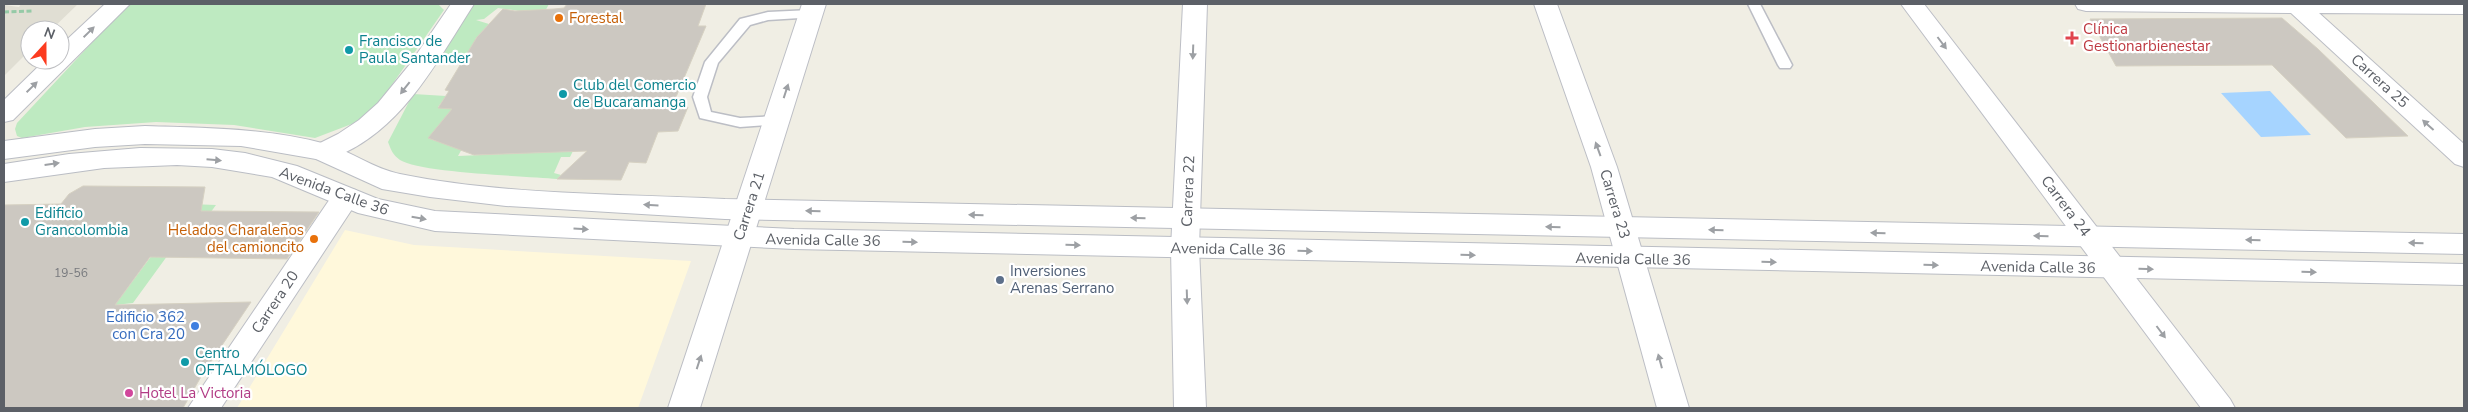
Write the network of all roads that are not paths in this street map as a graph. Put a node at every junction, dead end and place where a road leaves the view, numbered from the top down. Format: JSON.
{"nodes":[{"id":1,"x":118,"y":4,"type":"edge"},
{"id":2,"x":462,"y":4,"type":"edge"},
{"id":3,"x":1196,"y":4,"type":"edge"},
{"id":4,"x":1545,"y":4,"type":"edge"},
{"id":5,"x":1754,"y":4,"type":"edge"},
{"id":6,"x":1912,"y":4,"type":"edge"},
{"id":7,"x":2086,"y":4,"type":"edge"},
{"id":8,"x":2296,"y":5,"type":"edge"},
{"id":9,"x":2464,"y":7,"type":"edge"},
{"id":10,"x":813,"y":9,"type":"edge"},
{"id":11,"x":70,"y":50,"type":"edge"},
{"id":12,"x":1785,"y":64,"type":"dead end"},
{"id":13,"x":50,"y":70,"type":"edge"},
{"id":14,"x":4,"y":114,"type":"edge"},
{"id":15,"x":776,"y":121,"type":"junction"},
{"id":16,"x":4,"y":150,"type":"edge"},
{"id":17,"x":323,"y":152,"type":"junction"},
{"id":18,"x":2464,"y":158,"type":"edge"},
{"id":19,"x":4,"y":173,"type":"edge"},
{"id":20,"x":346,"y":196,"type":"junction"},
{"id":21,"x":748,"y":210,"type":"junction"},
{"id":22,"x":1623,"y":229,"type":"junction"},
{"id":23,"x":1186,"y":234,"type":"junction"},
{"id":24,"x":2090,"y":237,"type":"junction"},
{"id":25,"x":739,"y":238,"type":"junction"},
{"id":26,"x":2464,"y":244,"type":"edge"},
{"id":27,"x":1632,"y":259,"type":"junction"},
{"id":28,"x":2113,"y":269,"type":"junction"},
{"id":29,"x":2464,"y":275,"type":"edge"},
{"id":30,"x":204,"y":408,"type":"edge"},
{"id":31,"x":684,"y":408,"type":"edge"},
{"id":32,"x":1190,"y":408,"type":"edge"},
{"id":33,"x":1673,"y":408,"type":"edge"},
{"id":34,"x":2219,"y":408,"type":"edge"}],
"edges":[{"from":11,"to":1,"type":"main road","one_way":true},
{"from":2,"to":17,"type":"main road","one_way":true},
{"from":3,"to":23,"type":"main road","name":"Carrera 22","one_way":true},
{"from":22,"to":4,"type":"main road","name":"Carrera 23","one_way":true},
{"from":5,"to":12,"type":"lane"},
{"from":6,"to":24,"type":"main road","name":"Carrera 24","one_way":true},
{"from":7,"to":8,"type":"main road"},
{"from":8,"to":9,"type":"main road"},
{"from":18,"to":8,"type":"main road","name":"Carrera 25","one_way":true},
{"from":15,"to":10,"type":"main road","name":"Carrera 21","one_way":true},
{"from":10,"to":15,"type":"lane"},
{"from":14,"to":13,"type":"main road","one_way":true},
{"from":15,"to":21,"type":"main road","name":"Carrera 21"},
{"from":16,"to":17,"type":"main road","name":"Avenida Calle 36"},
{"from":21,"to":17,"type":"main road","name":"Avenida Calle 36","one_way":true},
{"from":19,"to":20,"type":"main road","name":"Avenida Calle 36","one_way":true},
{"from":20,"to":25,"type":"main road","name":"Avenida Calle 36","one_way":true},
{"from":20,"to":30,"type":"main road","name":"Carrera 20"},
{"from":23,"to":21,"type":"main road","name":"Avenida Calle 36","one_way":true},
{"from":21,"to":25,"type":"main road","name":"Carrera 21"},
{"from":22,"to":23,"type":"main road","name":"Avenida Calle 36","one_way":true},
{"from":24,"to":22,"type":"main road","name":"Avenida Calle 36","one_way":true},
{"from":22,"to":27,"type":"main road","name":"Carrera 23"},
{"from":25,"to":23,"type":"main road","name":"Avenida Calle 36","one_way":true},
{"from":23,"to":27,"type":"main road","name":"Avenida Calle 36","one_way":true},
{"from":23,"to":32,"type":"main road","name":"Carrera 22","one_way":true},
{"from":26,"to":24,"type":"main road","name":"Avenida Calle 36","one_way":true},
{"from":24,"to":28,"type":"main road","name":"Carrera 24"},
{"from":31,"to":25,"type":"main road","name":"Carrera 21","one_way":true},
{"from":27,"to":28,"type":"main road","name":"Avenida Calle 36","one_way":true},
{"from":33,"to":27,"type":"main road","name":"Carrera 23","one_way":true},
{"from":28,"to":29,"type":"main road","name":"Avenida Calle 36","one_way":true},
{"from":28,"to":34,"type":"main road","name":"Carrera 24","one_way":true}]}
